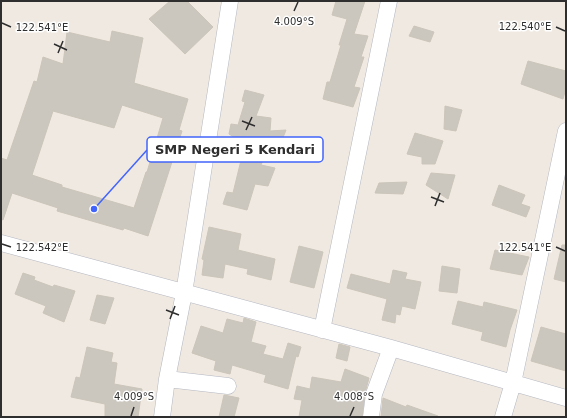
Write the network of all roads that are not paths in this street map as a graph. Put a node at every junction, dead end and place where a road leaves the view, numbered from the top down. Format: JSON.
{"nodes":[{"id":1,"x":230,"y":1,"type":"edge"},
{"id":2,"x":390,"y":1,"type":"edge"},
{"id":3,"x":566,"y":131,"type":"edge"},
{"id":4,"x":562,"y":166,"type":"edge"},
{"id":5,"x":1,"y":243,"type":"edge"},
{"id":6,"x":184,"y":293,"type":"junction"},
{"id":7,"x":322,"y":330,"type":"junction"},
{"id":8,"x":391,"y":348,"type":"junction"},
{"id":9,"x":167,"y":380,"type":"junction"},
{"id":10,"x":513,"y":383,"type":"junction"},
{"id":11,"x":228,"y":386,"type":"dead end"},
{"id":12,"x":566,"y":398,"type":"edge"},
{"id":13,"x":162,"y":417,"type":"edge"},
{"id":14,"x":371,"y":417,"type":"edge"},
{"id":15,"x":503,"y":417,"type":"edge"}],
"edges":[{"from":1,"to":6,"type":"street"},
{"from":2,"to":7,"type":"street"},
{"from":3,"to":4,"type":"street"},
{"from":4,"to":10,"type":"street"},
{"from":5,"to":6,"type":"street"},
{"from":6,"to":7,"type":"street"},
{"from":6,"to":9,"type":"street"},
{"from":7,"to":8,"type":"street"},
{"from":8,"to":10,"type":"street"},
{"from":8,"to":14,"type":"street"},
{"from":9,"to":11,"type":"street"},
{"from":9,"to":13,"type":"street"},
{"from":10,"to":12,"type":"street"},
{"from":10,"to":15,"type":"street"}]}
